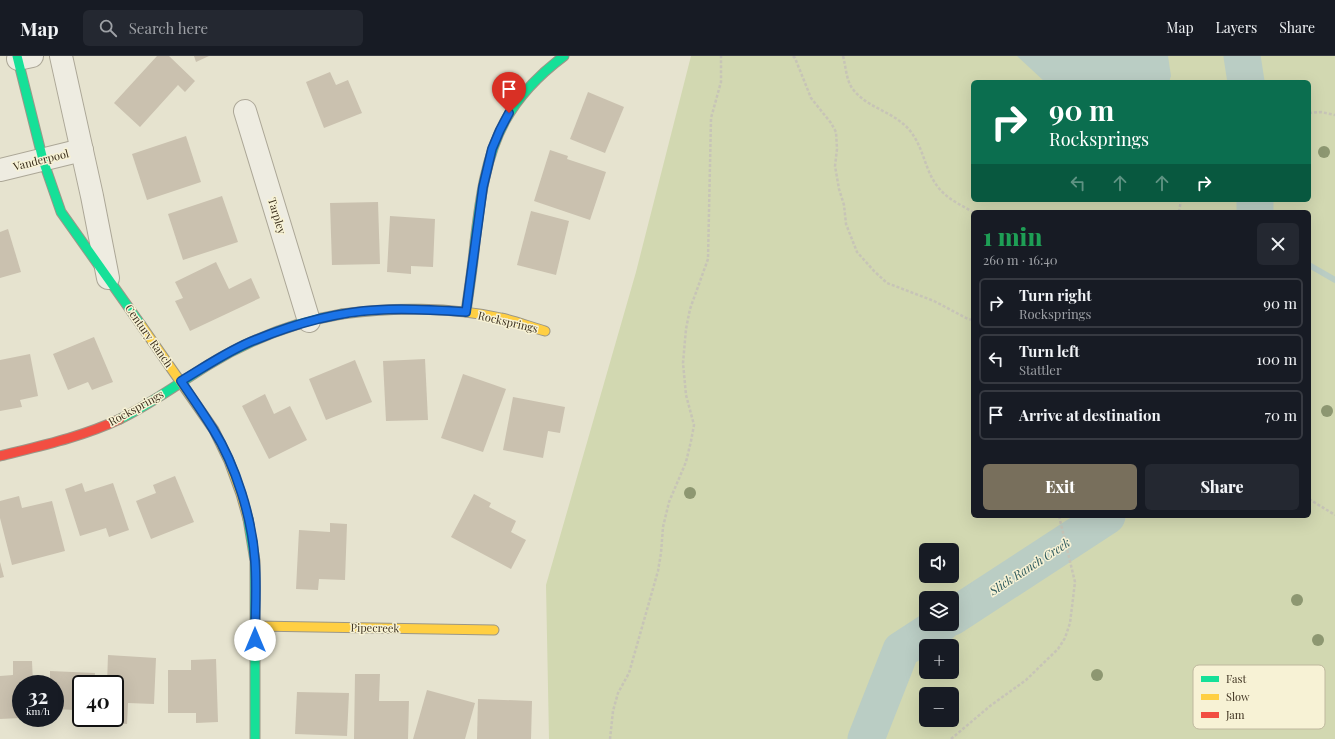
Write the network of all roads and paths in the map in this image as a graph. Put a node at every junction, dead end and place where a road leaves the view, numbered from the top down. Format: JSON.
{"nodes":[{"id":1,"x":61,"y":56,"type":"edge"},
{"id":2,"x":564,"y":56,"type":"edge"},
{"id":3,"x":721,"y":56,"type":"edge"},
{"id":4,"x":793,"y":56,"type":"edge"},
{"id":5,"x":843,"y":56,"type":"edge"},
{"id":6,"x":22,"y":57,"type":"edge"},
{"id":7,"x":245,"y":111,"type":"dead end"},
{"id":8,"x":1311,"y":113,"type":"edge"},
{"id":9,"x":1335,"y":114,"type":"edge"},
{"id":10,"x":82,"y":150,"type":"junction"},
{"id":11,"x":42,"y":160,"type":"junction"},
{"id":12,"x":0,"y":170,"type":"edge"},
{"id":13,"x":971,"y":211,"type":"edge"},
{"id":14,"x":108,"y":278,"type":"junction"},
{"id":15,"x":466,"y":312,"type":"junction"},
{"id":16,"x":971,"y":320,"type":"edge"},
{"id":17,"x":309,"y":321,"type":"junction"},
{"id":18,"x":545,"y":331,"type":"dead end"},
{"id":19,"x":181,"y":381,"type":"junction"},
{"id":20,"x":0,"y":456,"type":"edge"},
{"id":21,"x":1311,"y":500,"type":"edge"},
{"id":22,"x":1335,"y":515,"type":"edge"},
{"id":23,"x":1060,"y":518,"type":"edge"},
{"id":24,"x":255,"y":626,"type":"junction"},
{"id":25,"x":494,"y":630,"type":"dead end"},
{"id":26,"x":255,"y":739,"type":"edge"},
{"id":27,"x":610,"y":739,"type":"edge"},
{"id":28,"x":951,"y":739,"type":"edge"}],
"edges":[{"from":1,"to":10,"type":"street","name":"Century Ranch"},
{"from":2,"to":15,"type":"street"},
{"from":3,"to":27,"type":"path"},
{"from":4,"to":16,"type":"path"},
{"from":5,"to":13,"type":"path"},
{"from":6,"to":11,"type":"street","name":"Century Ranch"},
{"from":7,"to":17,"type":"street","name":"Tarpley"},
{"from":8,"to":9,"type":"path"},
{"from":10,"to":11,"type":"street","name":"Vanderpool"},
{"from":10,"to":14,"type":"street","name":"Century Ranch"},
{"from":11,"to":12,"type":"street","name":"Vanderpool"},
{"from":11,"to":14,"type":"street","name":"Century Ranch"},
{"from":14,"to":19,"type":"street","name":"Century Ranch"},
{"from":15,"to":17,"type":"street","name":"Rocksprings"},
{"from":15,"to":18,"type":"street","name":"Rocksprings"},
{"from":17,"to":19,"type":"street","name":"Rocksprings"},
{"from":19,"to":20,"type":"street","name":"Rocksprings"},
{"from":19,"to":24,"type":"street","name":"Century Ranch"},
{"from":21,"to":22,"type":"path"},
{"from":23,"to":28,"type":"path"},
{"from":24,"to":25,"type":"street","name":"Pipecreek"},
{"from":24,"to":26,"type":"street","name":"Century Ranch"}]}
